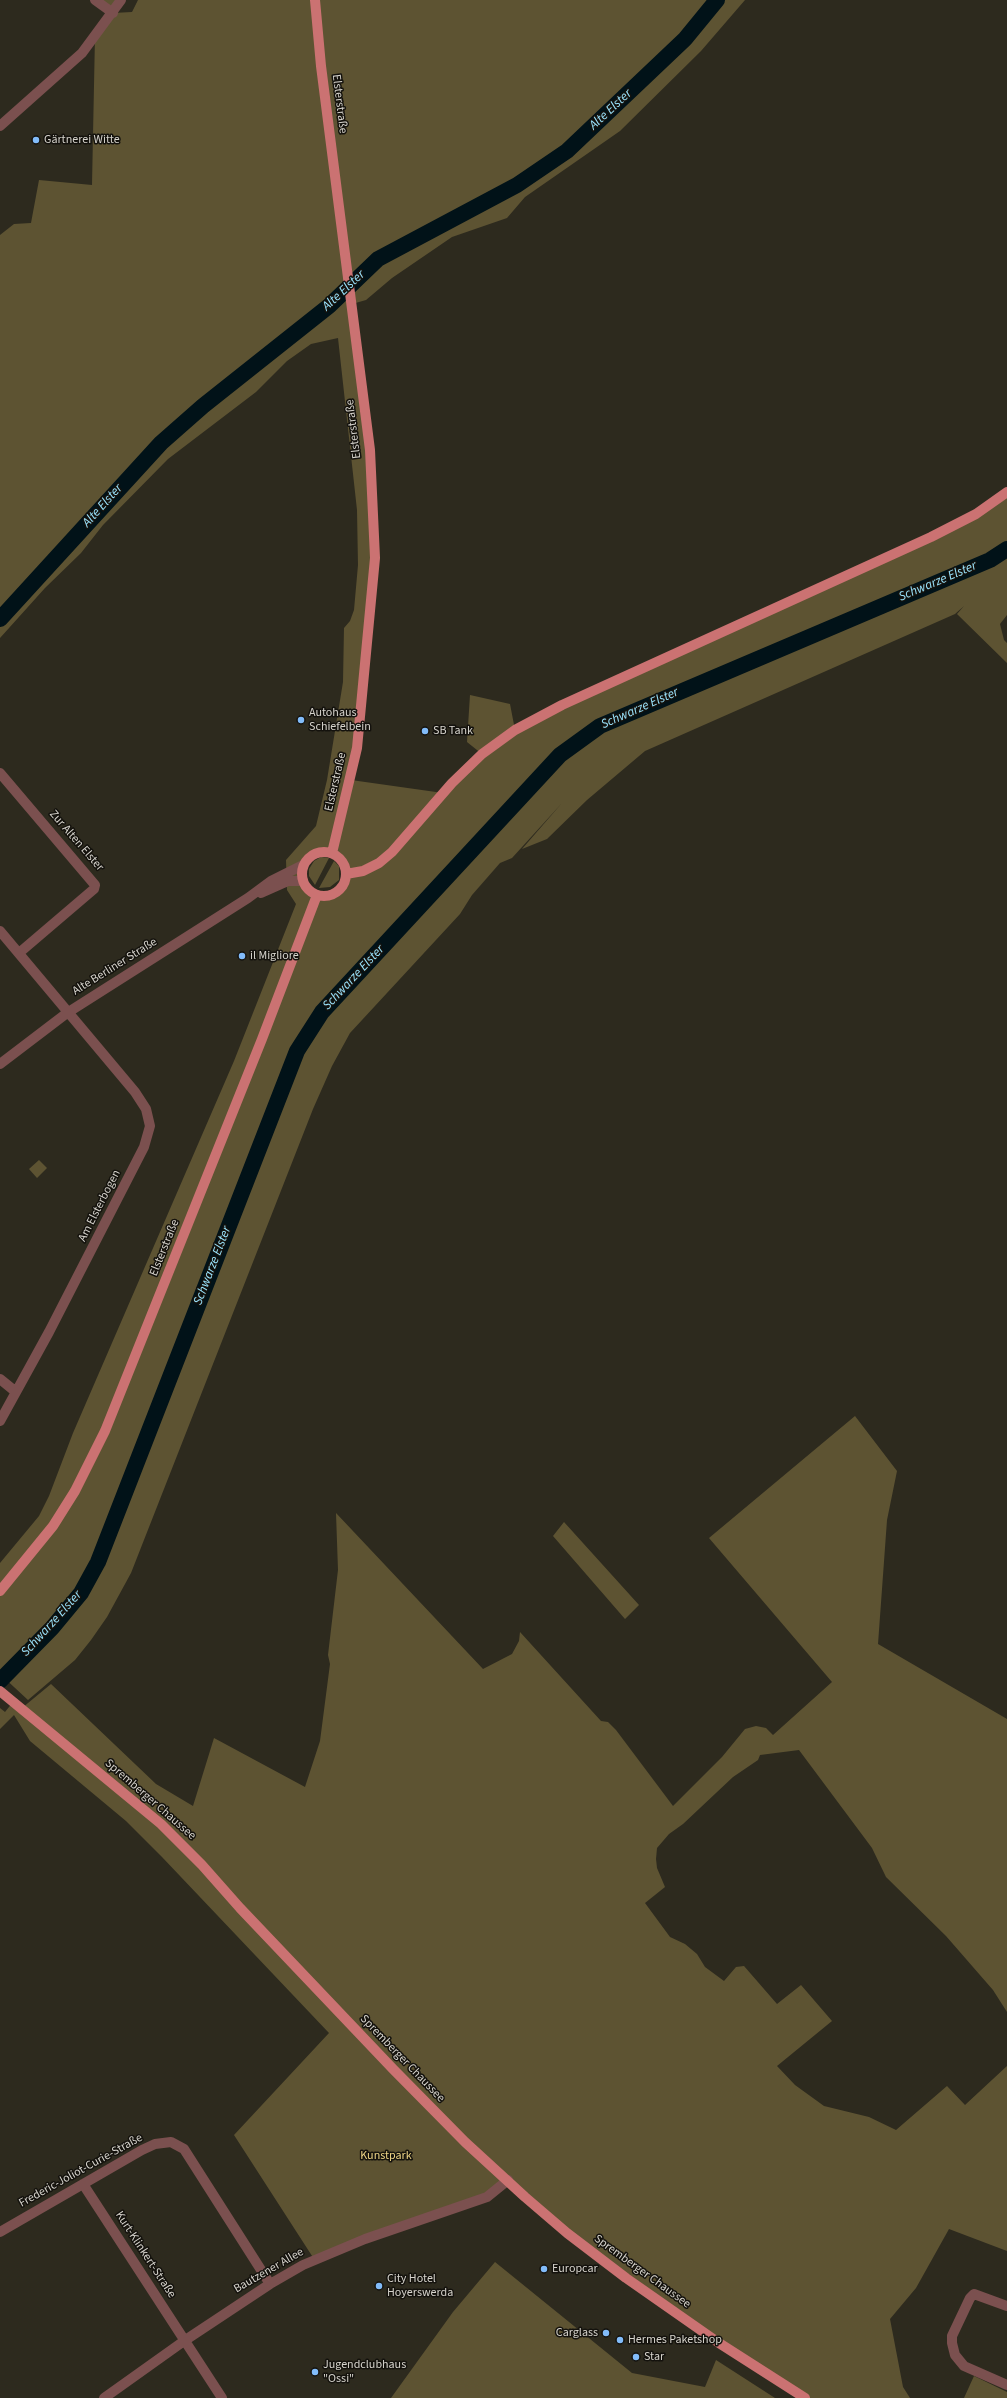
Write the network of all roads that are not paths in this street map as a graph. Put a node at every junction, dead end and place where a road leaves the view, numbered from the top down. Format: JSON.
{"nodes":[{"id":1,"x":95,"y":0,"type":"edge"},
{"id":2,"x":122,"y":0,"type":"edge"},
{"id":3,"x":315,"y":0,"type":"edge"},
{"id":4,"x":113,"y":13,"type":"junction"},
{"id":5,"x":0,"y":126,"type":"edge"},
{"id":6,"x":1007,"y":492,"type":"edge"},
{"id":7,"x":0,"y":773,"type":"edge"},
{"id":8,"x":332,"y":853,"type":"junction"},
{"id":9,"x":303,"y":865,"type":"junction"},
{"id":10,"x":346,"y":874,"type":"junction"},
{"id":11,"x":303,"y":881,"type":"junction"},
{"id":12,"x":317,"y":895,"type":"junction"},
{"id":13,"x":248,"y":898,"type":"junction"},
{"id":14,"x":0,"y":931,"type":"edge"},
{"id":15,"x":19,"y":954,"type":"junction"},
{"id":16,"x":67,"y":1013,"type":"junction"},
{"id":17,"x":0,"y":1064,"type":"edge"},
{"id":18,"x":0,"y":1379,"type":"edge"},
{"id":19,"x":16,"y":1392,"type":"junction"},
{"id":20,"x":0,"y":1421,"type":"edge"},
{"id":21,"x":0,"y":1591,"type":"edge"},
{"id":22,"x":0,"y":1691,"type":"edge"},
{"id":23,"x":508,"y":2180,"type":"junction"},
{"id":24,"x":83,"y":2184,"type":"junction"},
{"id":25,"x":0,"y":2232,"type":"edge"},
{"id":26,"x":270,"y":2284,"type":"junction"},
{"id":27,"x":1007,"y":2306,"type":"edge"},
{"id":28,"x":184,"y":2341,"type":"junction"},
{"id":29,"x":1007,"y":2386,"type":"edge"},
{"id":30,"x":104,"y":2398,"type":"edge"},
{"id":31,"x":222,"y":2398,"type":"edge"},
{"id":32,"x":805,"y":2398,"type":"edge"}],
"edges":[{"from":1,"to":4,"type":"street"},
{"from":2,"to":4,"type":"street"},
{"from":3,"to":8,"type":"main road","name":"Elsterstraße"},
{"from":4,"to":5,"type":"street"},
{"from":6,"to":10,"type":"main road"},
{"from":7,"to":15,"type":"street","name":"Zur Alten Elster"},
{"from":8,"to":9,"type":"main road"},
{"from":8,"to":10,"type":"main road"},
{"from":9,"to":11,"type":"main road"},
{"from":9,"to":13,"type":"street","name":"Alte Berliner Straße"},
{"from":10,"to":12,"type":"main road"},
{"from":11,"to":12,"type":"main road"},
{"from":11,"to":13,"type":"street","name":"Alte Berliner Straße"},
{"from":12,"to":21,"type":"main road","name":"Elsterstraße"},
{"from":13,"to":16,"type":"street","name":"Alte Berliner Straße"},
{"from":14,"to":15,"type":"street","name":"Am Elsterbogen"},
{"from":15,"to":16,"type":"street","name":"Am Elsterbogen"},
{"from":16,"to":17,"type":"street","name":"Alte Berliner Straße"},
{"from":16,"to":19,"type":"street","name":"Am Elsterbogen"},
{"from":18,"to":19,"type":"street"},
{"from":19,"to":20,"type":"street","name":"Am Elsterbogen"},
{"from":22,"to":23,"type":"main road","name":"Spremberger Chaussee"},
{"from":23,"to":26,"type":"street","name":"Bautzener Allee"},
{"from":23,"to":32,"type":"main road","name":"Spremberger Chaussee"},
{"from":24,"to":25,"type":"street","name":"Frederic-Joliot-Curie-Straße"},
{"from":24,"to":26,"type":"street","name":"Frederic-Joliot-Curie-Straße"},
{"from":24,"to":28,"type":"street","name":"Kurt-Klinkert-Straße"},
{"from":26,"to":28,"type":"street","name":"Bautzener Allee"},
{"from":27,"to":29,"type":"street"},
{"from":28,"to":30,"type":"street","name":"Bautzener Allee"},
{"from":28,"to":31,"type":"street","name":"Kurt-Klinkert-Straße"}]}
